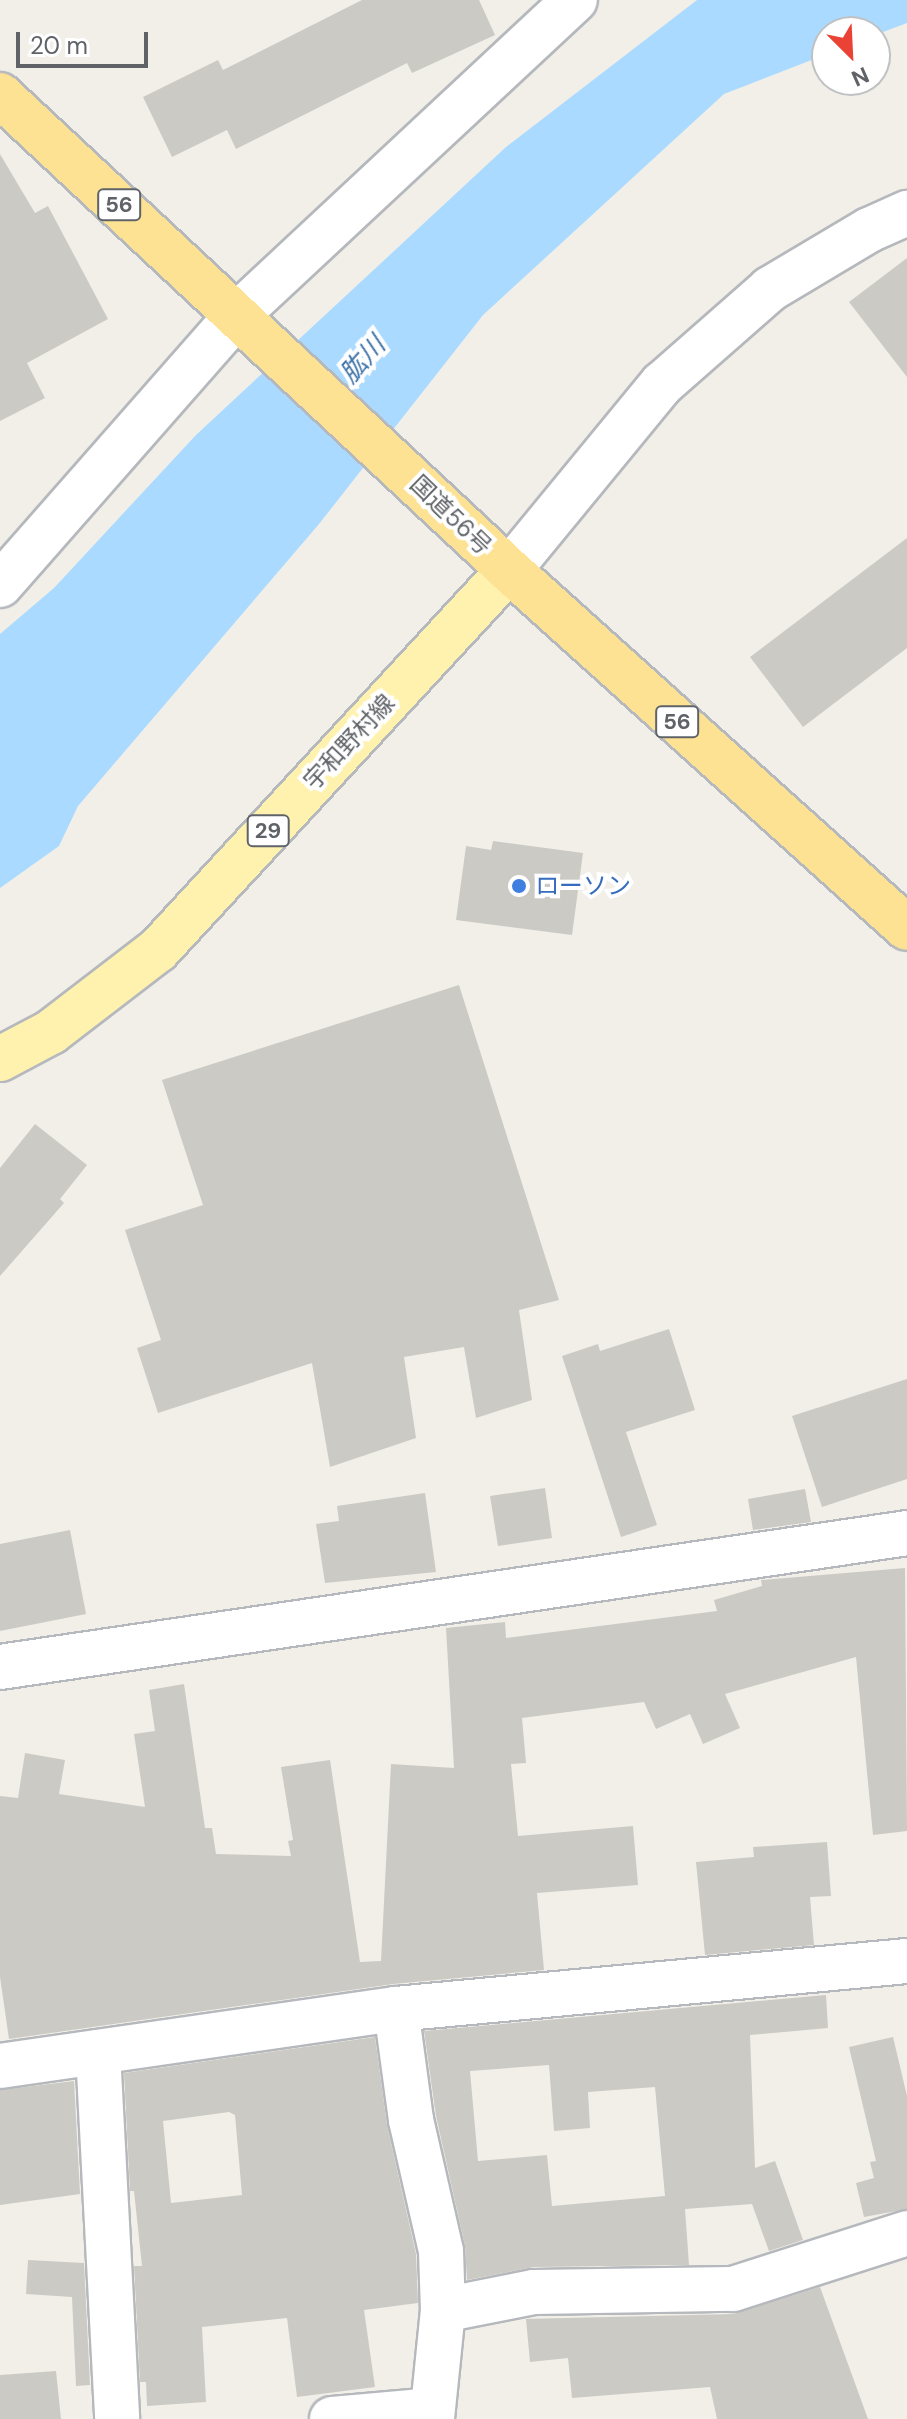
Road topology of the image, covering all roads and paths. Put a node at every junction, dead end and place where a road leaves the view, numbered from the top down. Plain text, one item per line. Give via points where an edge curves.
1 (568, 2) edge
2 (0, 95) edge
3 (907, 213) edge
4 (253, 329) junction
5 (509, 570) junction
6 (0, 585) edge
7 (907, 928) edge
8 (0, 1059) edge
9 (907, 1533) edge
10 (0, 1667) edge
11 (907, 1961) edge
12 (396, 2009) junction
13 (98, 2052) junction
14 (0, 2066) edge
15 (907, 2233) edge
16 (443, 2310) junction
17 (432, 2414) edge
18 (117, 2419) edge
19 (332, 2419) edge

1 - 4 street
2 - 4 highway, 国道56号 / 56
3 - 5 street via 770,289 662,384
4 - 5 highway, 国道56号 / 56
4 - 6 street
5 - 7 highway, 国道56号 / 56
5 - 8 main road, 宇和野村線 / 29 via 158,950 51,1032
9 - 10 street
11 - 12 street
12 - 13 street
12 - 16 street via 411,2120 441,2251
13 - 14 street
13 - 18 street
15 - 16 street via 733,2289 534,2292
16 - 17 street
17 - 19 street

